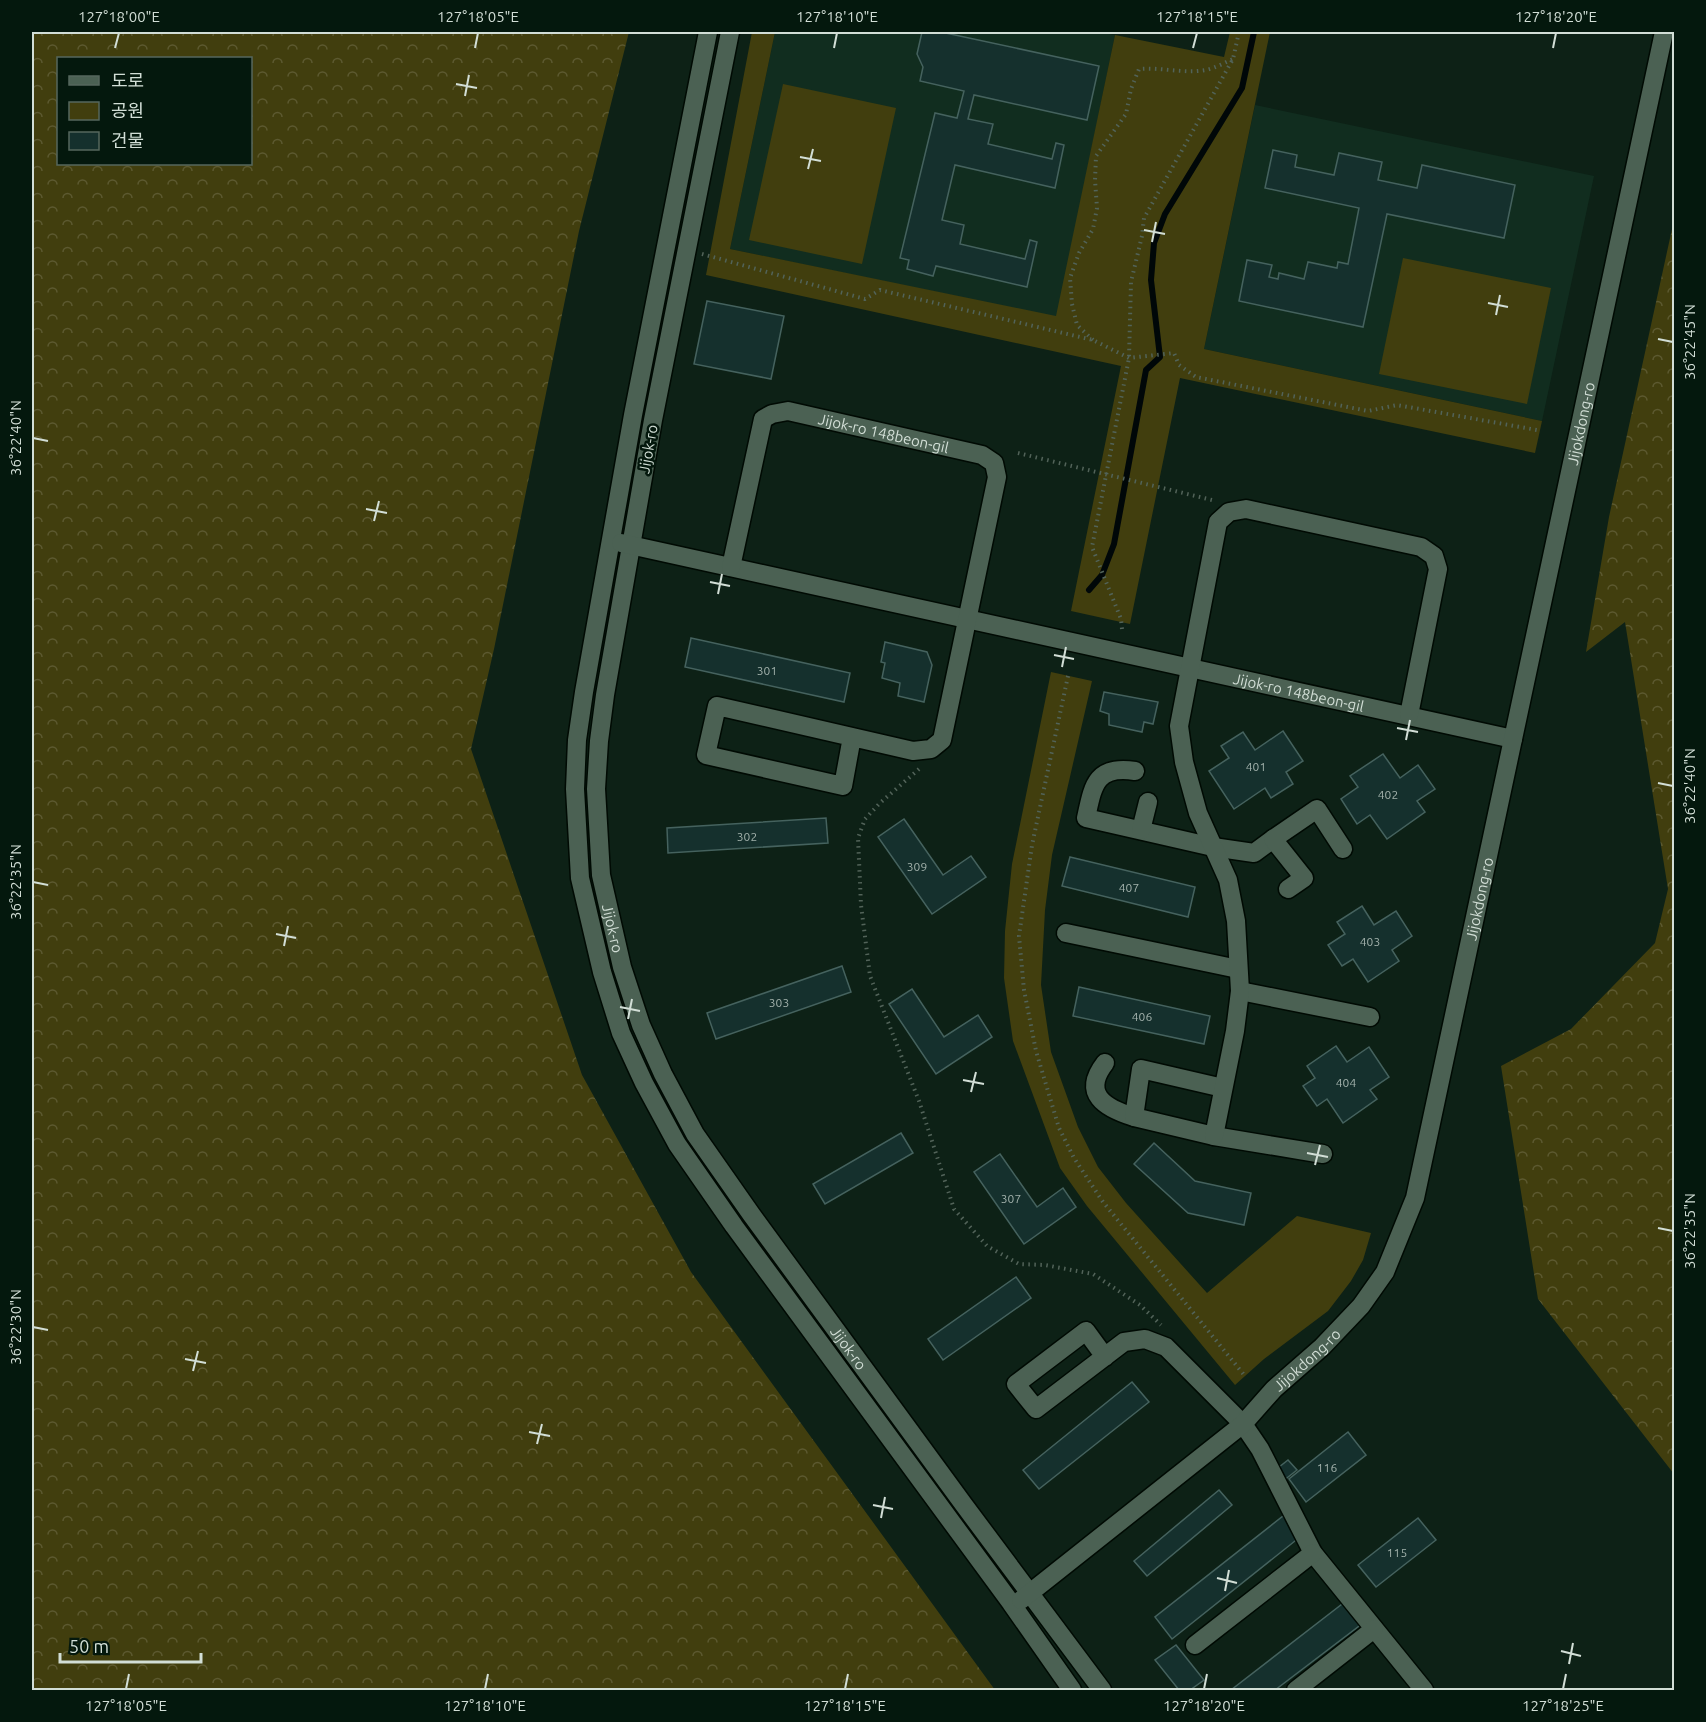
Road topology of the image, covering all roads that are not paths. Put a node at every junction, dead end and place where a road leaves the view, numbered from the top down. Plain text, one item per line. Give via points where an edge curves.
1 (708, 32) edge
2 (730, 32) edge
3 (1664, 32) edge
4 (610, 541) junction
5 (631, 545) junction
6 (731, 567) junction
7 (967, 619) junction
8 (1189, 668) junction
9 (1409, 716) junction
10 (852, 737) junction
11 (1513, 739) junction
12 (1135, 771) dead end
13 (1148, 802) dead end
14 (1140, 830) junction
15 (1273, 839) junction
16 (1213, 847) junction
17 (1343, 849) dead end
18 (1288, 889) dead end
19 (1066, 933) dead end
20 (1238, 969) junction
21 (1240, 991) junction
22 (1370, 1017) dead end
23 (1105, 1063) dead end
24 (1223, 1088) junction
25 (1134, 1117) junction
26 (1214, 1136) junction
27 (1323, 1154) dead end
28 (1105, 1357) junction
29 (1243, 1424) junction
30 (1313, 1552) junction
31 (1030, 1593) junction
32 (1014, 1606) junction
33 (1374, 1629) junction
34 (1195, 1645) dead end
35 (1072, 1690) edge
36 (1102, 1690) edge
37 (1296, 1690) edge
38 (1424, 1690) edge

1 - 4 street, Jijok-ro
2 - 5 street, Jijok-ro
3 - 11 street, Jijokdong-ro
4 - 5 street, Jijok-ro 148beon-gil
4 - 32 street, Jijok-ro via 577,740 575,789 580,878 621,1033 677,1144
5 - 6 street, Jijok-ro 148beon-gil
5 - 31 street, Jijok-ro via 598,741 597,789 601,875 622,967 641,1025 695,1134
6 - 7 street, Jijok-ro 148beon-gil
6 - 7 street, Jijok-ro 148beon-gil via 763,419 788,411 982,455 994,463 997,477
7 - 8 street, Jijok-ro 148beon-gil
7 - 10 street via 942,740 931,749 914,751
8 - 9 street, Jijok-ro 148beon-gil
8 - 9 street via 1218,522 1229,512 1246,509 1386,539 1421,547 1434,556 1438,569
8 - 16 street via 1179,726 1198,813
9 - 11 street, Jijok-ro 148beon-gil
10 - 10 street via 717,706 706,755 843,786
11 - 29 street, Jijokdong-ro via 1415,1198 1385,1272 1361,1306
12 - 14 street via 1117,769 1106,774 1093,787 1086,818
13 - 14 street
14 - 16 street
15 - 16 street via 1254,853
15 - 17 street via 1317,809
15 - 18 street via 1304,878
16 - 20 street via 1228,880 1236,921
19 - 20 street
20 - 21 street
21 - 22 street
21 - 24 street
23 - 25 street via 1096,1074 1101,1102
24 - 25 street via 1141,1069
24 - 26 street
25 - 26 street
26 - 27 street
28 - 28 street via 1035,1409 1016,1384 1086,1331
28 - 29 street via 1124,1342 1145,1339 1167,1347
29 - 30 street
29 - 31 street, Jijokdong-ro
30 - 33 street
30 - 34 street
31 - 32 street, Jijokdong-ro
31 - 36 street, Jijok-ro
32 - 35 street, Jijok-ro
33 - 37 street
33 - 38 street

